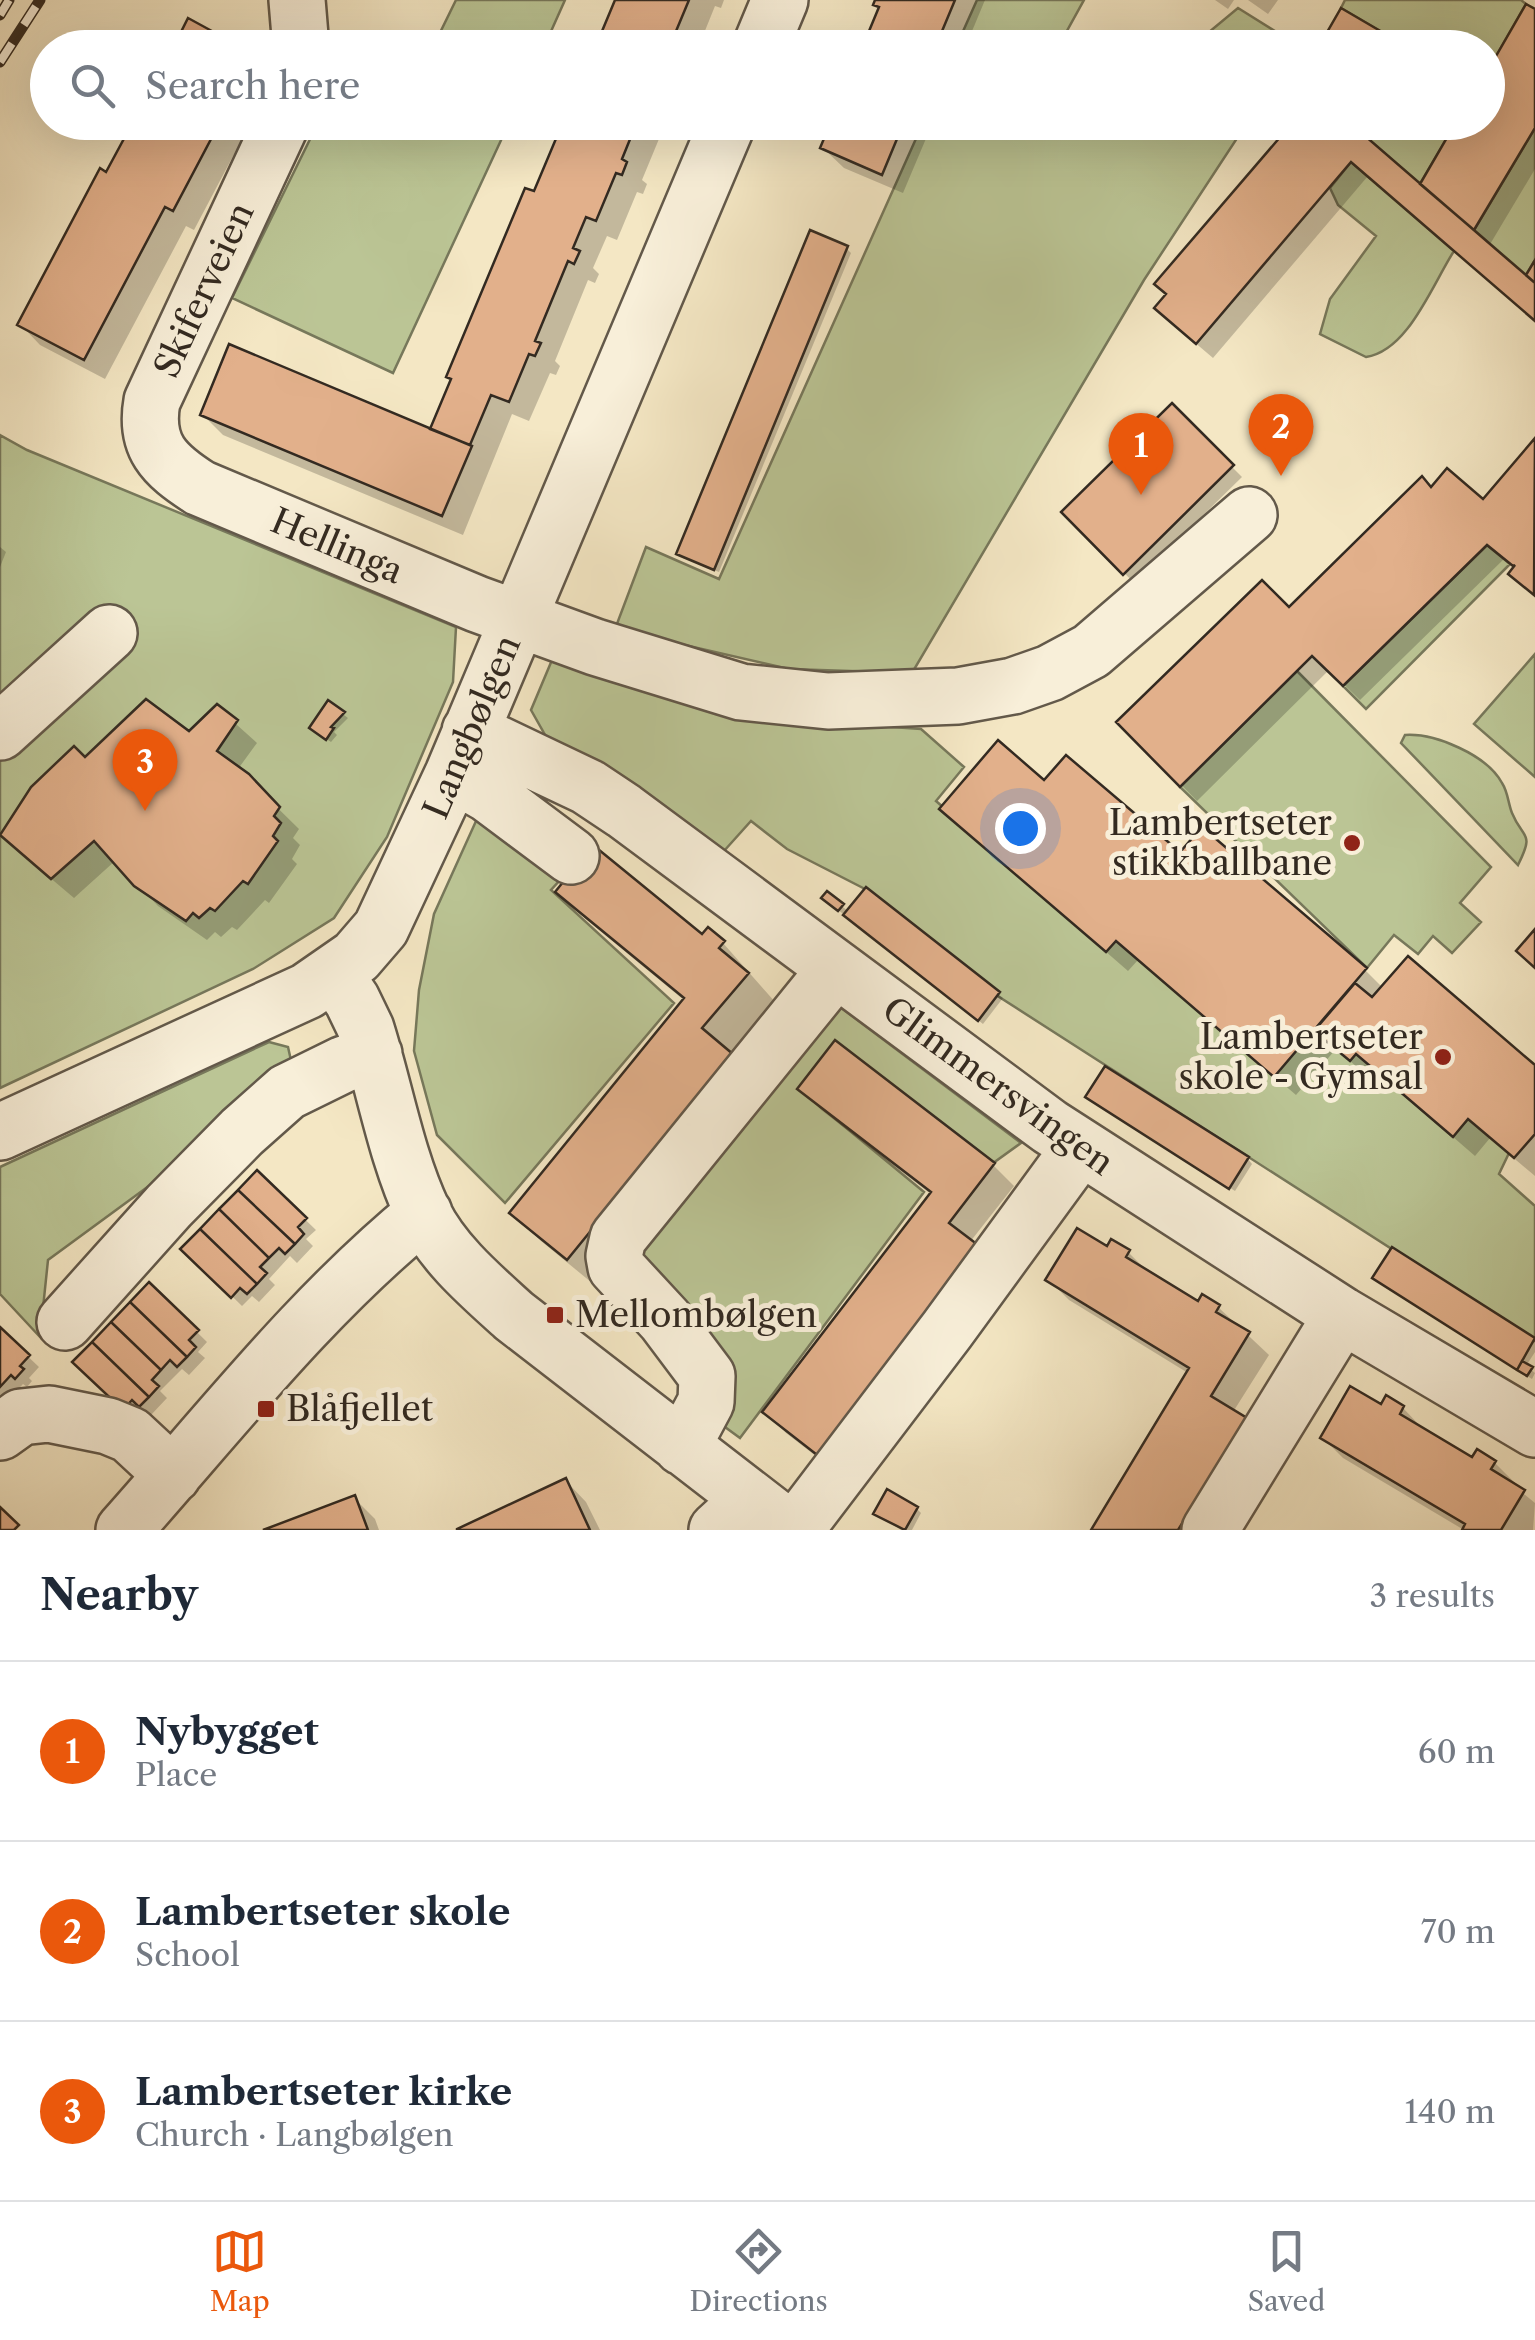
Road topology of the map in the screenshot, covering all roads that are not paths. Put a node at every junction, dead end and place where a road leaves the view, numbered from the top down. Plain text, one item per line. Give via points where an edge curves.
1 (296, 0) edge
2 (780, 0) edge
3 (299, 30) edge
4 (768, 30) edge
5 (274, 140) edge
6 (720, 140) edge
7 (164, 459) joint
8 (1249, 515) dead end
9 (518, 618) junction
10 (109, 633) dead end
11 (0, 732) edge
12 (462, 752) junction
13 (571, 856) dead end
14 (836, 969) junction
15 (334, 974) junction
16 (374, 1054) junction
17 (0, 1132) edge
18 (1080, 1148) junction
19 (424, 1213) junction
20 (1342, 1315) junction
21 (65, 1322) dead end
22 (1535, 1429) edge
23 (0, 1432) edge
24 (682, 1447) junction
25 (173, 1475) junction
26 (731, 1513) edge
27 (124, 1530) edge
28 (793, 1530) edge
29 (1210, 1530) edge

1 - 3 street
2 - 4 street
5 - 7 street, Skiferveien via 152,401 148,422
6 - 9 street, Langbølgen
7 - 9 street, Hellinga via 200,488
8 - 9 street, Hellinga via 1091,651 1012,686 958,696 828,700 740,692
9 - 12 street, Langbølgen
10 - 11 street
12 - 13 street via 488,794
12 - 14 street, Glimmersvingen via 588,787
12 - 15 street, Langbølgen via 381,928
14 - 18 street, Glimmersvingen
14 - 24 street via 618,1238 616,1267 708,1376 706,1402
15 - 16 street
15 - 17 street, Langbølgen
16 - 19 street
16 - 21 street via 287,1092 169,1206
18 - 20 street, Glimmersvingen
18 - 28 street
19 - 24 street via 449,1251 514,1316
19 - 25 street via 333,1294
20 - 22 street, Glimmersvingen
20 - 29 street
23 - 25 street via 21,1417 48,1414 108,1426 130,1435
24 - 26 street
25 - 27 street
26 - 28 street

